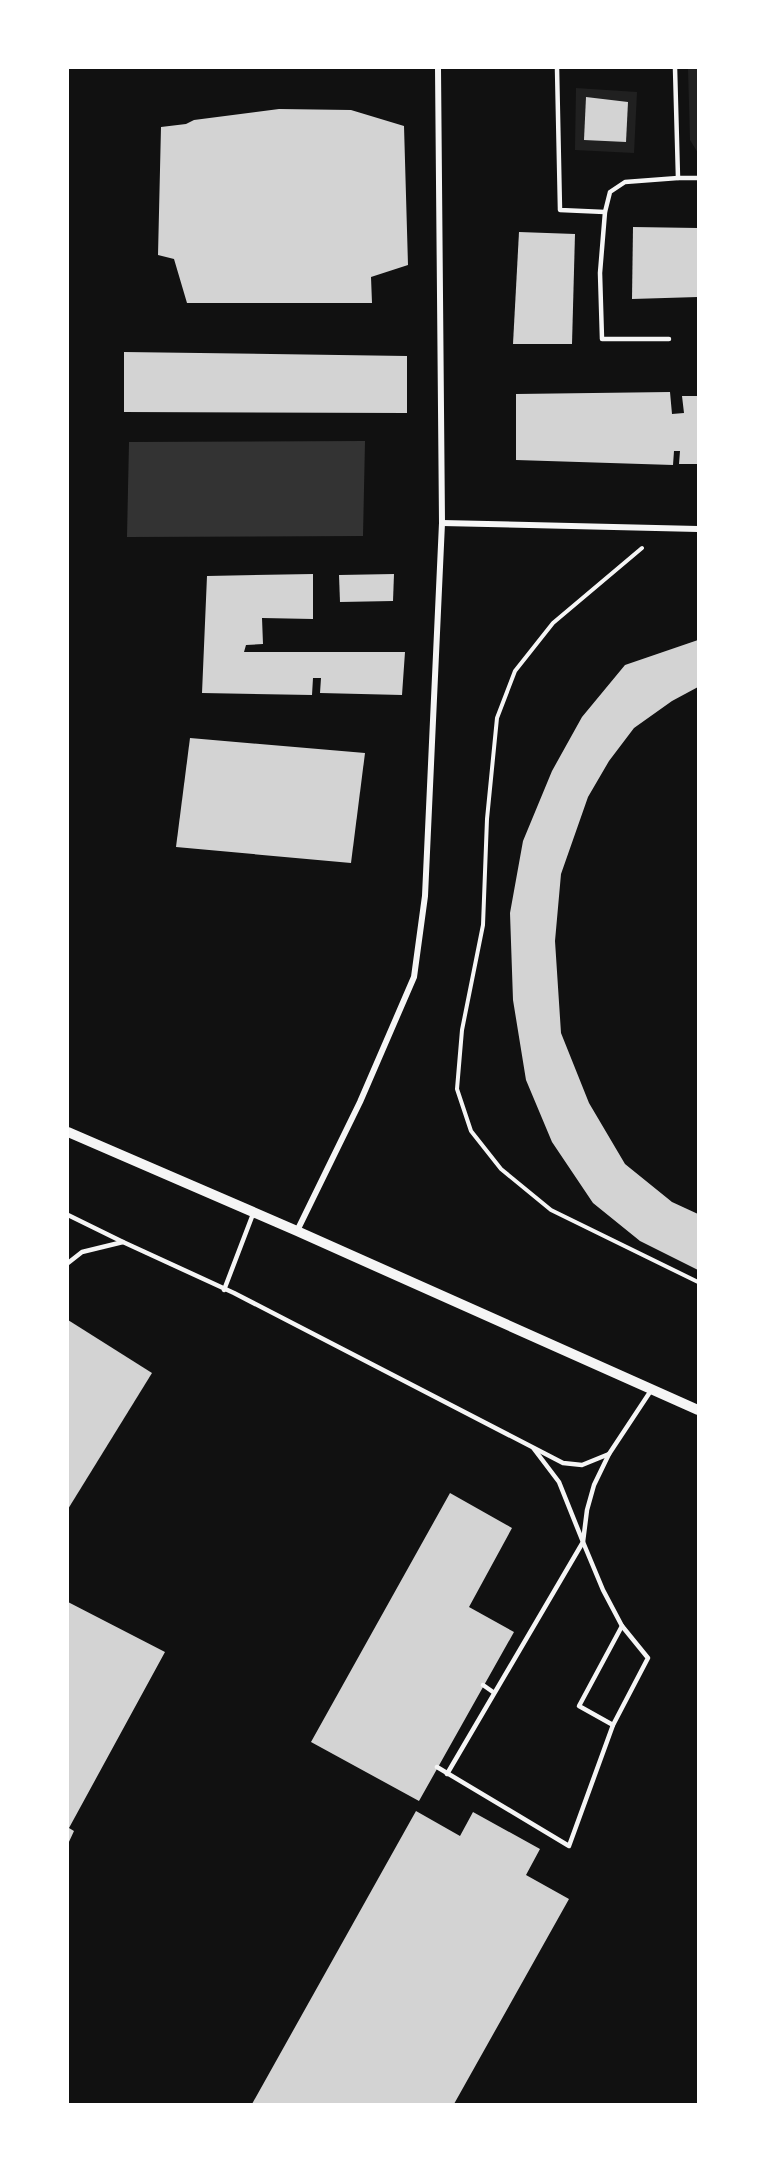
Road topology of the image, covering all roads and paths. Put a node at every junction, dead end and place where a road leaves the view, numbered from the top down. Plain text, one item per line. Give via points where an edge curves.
1 (438, 68) edge
2 (557, 68) edge
3 (675, 68) edge
4 (678, 177) junction
5 (699, 178) edge
6 (605, 212) junction
7 (669, 339) dead end
8 (442, 523) junction
9 (665, 528) junction
10 (699, 529) edge
11 (68, 1132) edge
12 (254, 1212) junction
13 (68, 1215) edge
14 (297, 1231) junction
15 (123, 1242) junction
16 (68, 1263) edge
17 (699, 1282) edge
18 (224, 1290) junction
19 (652, 1389) junction
20 (699, 1410) edge
21 (532, 1447) junction
22 (609, 1454) junction
23 (583, 1542) junction
24 (622, 1626) junction
25 (483, 1686) dead end
26 (493, 1692) junction
27 (614, 1725) junction
28 (437, 1767) dead end
29 (447, 1774) junction

1 - 8 street
2 - 6 lane via 560,210
3 - 4 lane
4 - 5 lane
4 - 6 lane via 625,182 610,192
6 - 7 lane via 600,273 602,339
8 - 9 street
8 - 14 street via 425,896 414,977 360,1102
9 - 10 street
9 - 17 path via 553,623 515,671 497,718 487,819 483,926 462,1030 457,1089 471,1131 501,1169 551,1210
11 - 12 street
12 - 14 street
12 - 18 lane
13 - 15 lane
14 - 19 street
15 - 16 lane via 82,1252
15 - 18 lane
18 - 21 lane
19 - 20 street
19 - 22 lane
21 - 22 lane via 563,1462 582,1465
21 - 23 lane via 559,1482
22 - 23 lane via 594,1485
23 - 24 lane
23 - 26 lane
24 - 27 lane via 648,1658
24 - 27 lane via 579,1706
25 - 26 lane
26 - 29 lane
27 - 29 lane via 569,1846
28 - 29 lane

